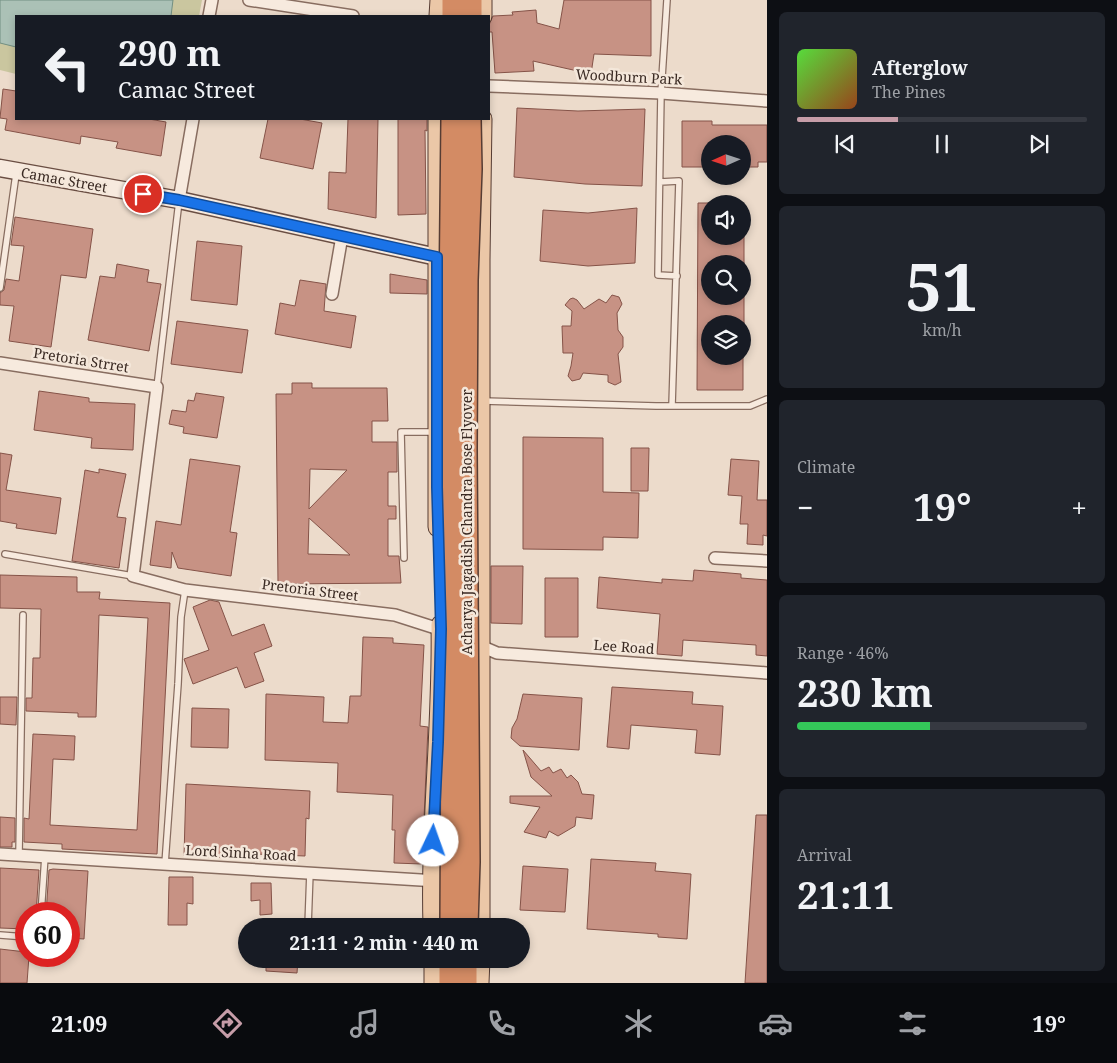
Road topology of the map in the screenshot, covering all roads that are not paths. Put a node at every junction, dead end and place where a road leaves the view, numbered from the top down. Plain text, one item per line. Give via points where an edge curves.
1 (212, 0) edge
2 (249, 0) edge
3 (440, 0) edge
4 (453, 0) edge
5 (471, 0) edge
6 (482, 0) edge
7 (667, 0) edge
8 (209, 15) edge
9 (346, 15) edge
10 (439, 15) edge
11 (453, 15) edge
12 (471, 15) edge
13 (482, 15) edge
14 (490, 86) edge
15 (661, 94) junction
16 (767, 101) edge
17 (192, 120) edge
18 (438, 120) edge
19 (452, 120) edge
20 (470, 120) edge
21 (482, 120) edge
22 (0, 168) edge
23 (16, 171) junction
24 (660, 182) junction
25 (179, 200) junction
26 (342, 236) junction
27 (437, 257) junction
28 (480, 260) junction
29 (677, 276) junction
30 (0, 288) edge
31 (332, 294) dead end
32 (0, 363) edge
33 (157, 387) junction
34 (767, 399) edge
35 (481, 401) junction
36 (672, 406) junction
37 (437, 432) junction
38 (5, 554) dead end
39 (404, 558) dead end
40 (715, 558) dead end
41 (767, 561) edge
42 (134, 576) junction
43 (185, 590) junction
44 (23, 615) dead end
45 (441, 629) junction
46 (480, 645) junction
47 (767, 673) edge
48 (0, 854) edge
49 (18, 854) junction
50 (46, 856) junction
51 (165, 864) junction
52 (310, 872) junction
53 (431, 881) junction
54 (480, 882) junction
55 (43, 902) edge
56 (308, 918) edge
57 (433, 918) edge
58 (451, 918) edge
59 (467, 918) edge
60 (480, 918) edge
61 (0, 935) edge
62 (15, 936) edge
63 (434, 968) edge
64 (450, 968) edge
65 (466, 968) edge
66 (480, 968) edge
67 (434, 983) edge
68 (450, 983) edge
69 (466, 983) edge
70 (480, 983) edge

1 - 8 street
2 - 9 street
3 - 10 main road
4 - 11 highway
5 - 12 highway
6 - 13 main road
7 - 15 lane
14 - 15 street, Woodburn Park
15 - 16 street, Woodburn Park
15 - 24 lane
17 - 25 street
18 - 27 main road
19 - 58 highway, Acharya Jagadish Chandra Bose Flyover, bridge via 448,479
20 - 59 highway, Acharya Jagadish Chandra Bose Flyover, bridge via 466,448
21 - 28 main road
22 - 23 main road, Camac Street
23 - 25 main road, Camac Street
23 - 30 lane
24 - 29 lane via 658,275
24 - 29 lane via 679,181
25 - 26 main road, Camac Street
25 - 33 lane
26 - 27 main road, Camac Street
26 - 31 street
27 - 28 main road, Camac Street
27 - 37 main road
28 - 35 main road
29 - 36 lane
32 - 33 street, Pretoria Strret
33 - 42 street
34 - 36 lane via 750,406
35 - 36 lane
35 - 46 main road
37 - 39 lane via 402,432
37 - 45 main road
38 - 42 lane
40 - 41 street
42 - 43 street, Pretoria Street
43 - 45 street, Pretoria Street via 395,615
43 - 51 lane
44 - 49 lane
45 - 46 street, Pretoria Street
45 - 53 main road
46 - 47 street, Lee Road via 497,653
46 - 54 main road
48 - 49 street, Lord Sinha Road
49 - 50 street, Lord Sinha Road
50 - 51 street, Lord Sinha Road
50 - 55 lane
51 - 52 street, Lord Sinha Road
52 - 53 street, Lord Sinha Road
52 - 56 lane
53 - 54 street, Lord Sinha Road
53 - 57 main road
54 - 60 main road
61 - 62 lane
63 - 67 main road
64 - 68 highway
65 - 69 highway
66 - 70 main road

